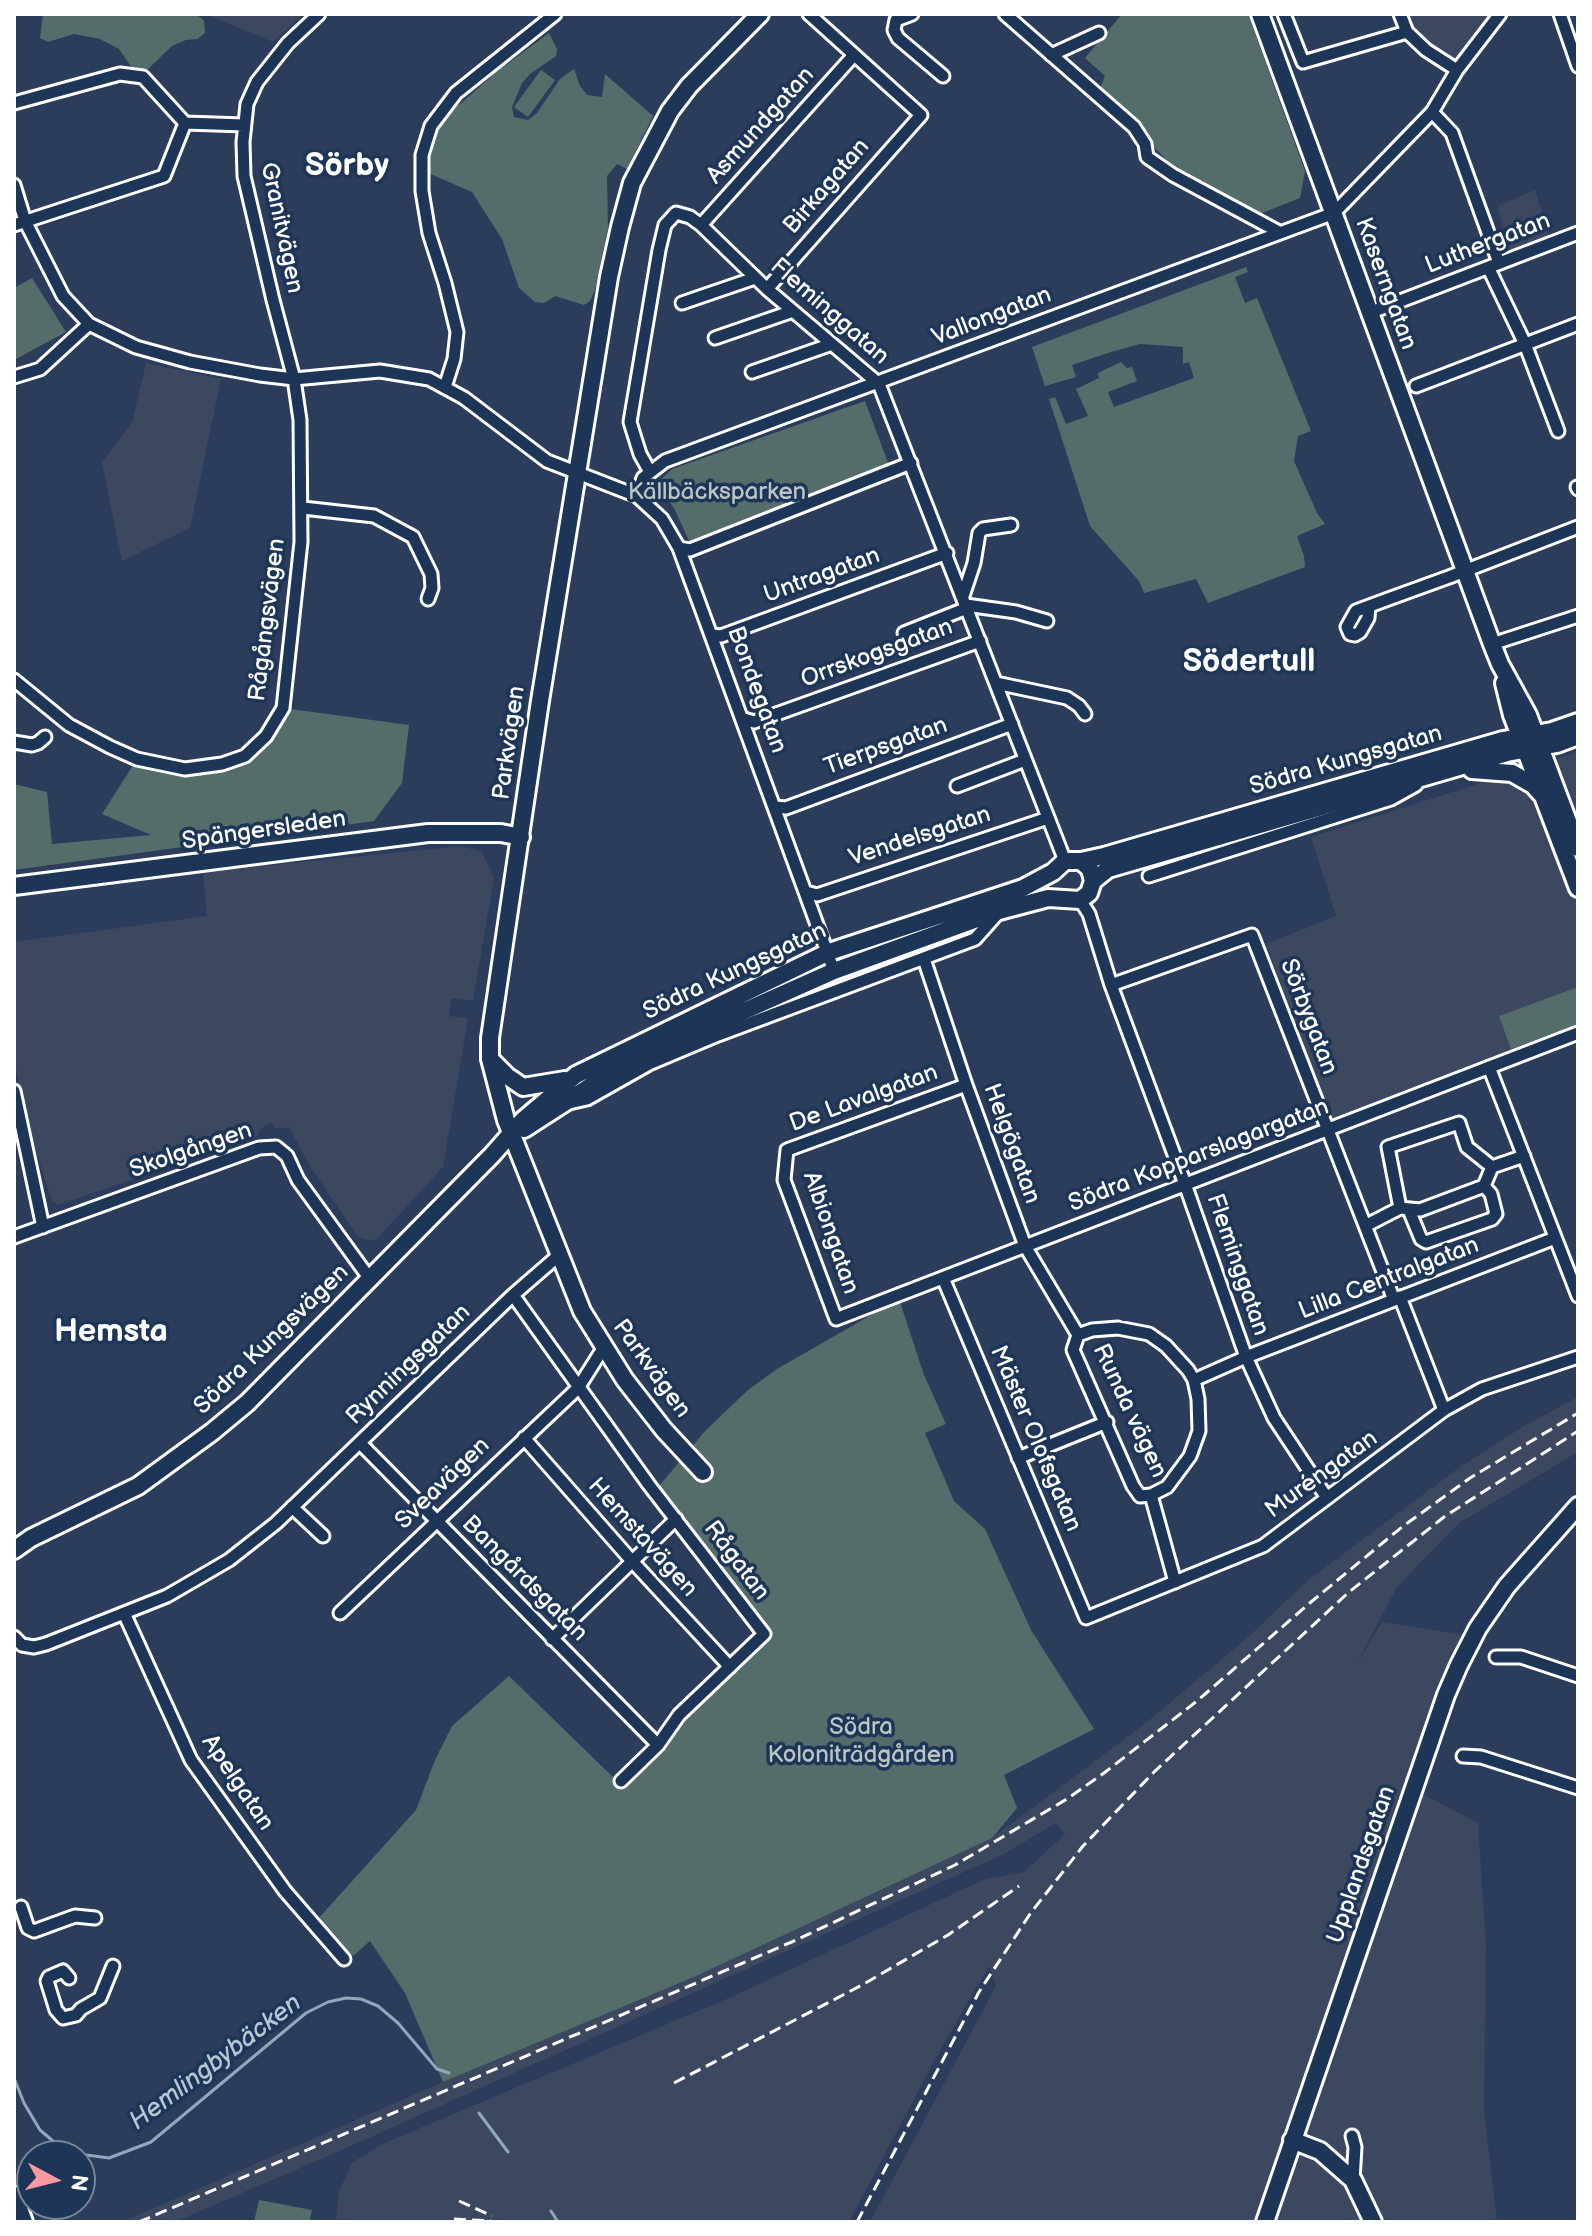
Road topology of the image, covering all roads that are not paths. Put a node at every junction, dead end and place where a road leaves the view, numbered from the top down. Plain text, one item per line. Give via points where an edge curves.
1 (319, 14) edge
2 (555, 14) edge
3 (760, 14) edge
4 (809, 14) edge
5 (912, 14) edge
6 (1005, 14) edge
7 (1260, 14) edge
8 (1284, 14) edge
9 (1400, 14) edge
10 (1500, 14) edge
11 (1560, 14) edge
12 (1407, 32) junction
13 (1099, 33) dead end
14 (854, 55) junction
15 (1051, 55) junction
16 (1578, 66) edge
17 (1457, 70) junction
18 (943, 76) dead end
19 (14, 103) edge
20 (1432, 112) junction
21 (185, 123) junction
22 (244, 125) junction
23 (14, 185) edge
24 (1334, 213) junction
25 (19, 223) edge
26 (701, 225) junction
27 (1279, 232) junction
28 (1578, 233) edge
29 (1494, 266) junction
30 (755, 278) junction
31 (767, 289) junction
32 (682, 303) dead end
33 (793, 311) junction
34 (1369, 313) junction
35 (89, 324) junction
36 (1578, 324) edge
37 (715, 338) dead end
38 (832, 344) junction
39 (1525, 344) junction
40 (752, 372) dead end
41 (14, 377) edge
42 (294, 379) junction
43 (879, 384) junction
44 (1416, 386) dead end
45 (445, 387) junction
46 (1558, 431) dead end
47 (911, 463) junction
48 (650, 472) junction
49 (578, 473) junction
50 (637, 496) junction
51 (303, 508) junction
52 (1011, 525) dead end
53 (1578, 527) edge
54 (679, 548) junction
55 (947, 553) junction
56 (1466, 570) junction
57 (428, 599) dead end
58 (966, 603) junction
59 (1369, 606) dead end
60 (1578, 616) edge
61 (1047, 621) dead end
62 (904, 633) dead end
63 (712, 635) junction
64 (980, 641) junction
65 (1492, 644) junction
66 (14, 680) edge
67 (996, 683) junction
68 (1085, 714) dead end
69 (744, 719) junction
70 (1578, 722) edge
71 (1012, 724) junction
72 (1578, 736) edge
73 (45, 737) dead end
74 (14, 742) edge
75 (1530, 742) junction
76 (1025, 760) junction
77 (1434, 774) junction
78 (957, 786) dead end
79 (1546, 803) junction
80 (775, 807) junction
81 (1048, 818) junction
82 (521, 837) junction
83 (1578, 848) edge
84 (1066, 865) junction
85 (1149, 876) dead end
86 (1093, 881) junction
87 (14, 886) edge
88 (1578, 888) edge
89 (806, 892) junction
90 (1060, 898) junction
91 (1080, 900) junction
92 (999, 911) junction
93 (829, 952) junction
94 (924, 959) junction
95 (834, 971) junction
96 (1111, 985) junction
97 (1578, 1033) edge
98 (490, 1059) junction
99 (1489, 1067) junction
100 (570, 1078) junction
101 (966, 1085) junction
102 (14, 1091) edge
103 (561, 1105) junction
104 (1328, 1130) junction
105 (511, 1133) junction
106 (1524, 1156) junction
107 (785, 1160) joint
108 (1492, 1167) junction
109 (1185, 1184) junction
110 (1484, 1186) junction
111 (1405, 1209) junction
112 (1367, 1225) junction
113 (43, 1227) junction
114 (14, 1237) edge
115 (1555, 1238) junction
116 (1025, 1246) junction
117 (558, 1256) junction
118 (943, 1278) junction
119 (370, 1279) junction
120 (513, 1295) junction
121 (1578, 1296) edge
122 (1397, 1298) junction
123 (836, 1319) joint
124 (1078, 1335) junction
125 (604, 1347) junction
126 (1246, 1357) junction
127 (1578, 1357) edge
128 (1194, 1380) junction
129 (578, 1388) junction
130 (1444, 1410) junction
131 (1107, 1422) junction
132 (524, 1438) junction
133 (360, 1443) junction
134 (1018, 1458) junction
135 (703, 1472) dead end
136 (1151, 1495) junction
137 (1327, 1498) junction
138 (1578, 1506) edge
139 (292, 1507) junction
140 (676, 1519) junction
141 (436, 1521) junction
142 (1578, 1522) edge
143 (323, 1536) dead end
144 (31, 1538) junction
145 (14, 1543) edge
146 (1543, 1545) junction
147 (14, 1550) edge
148 (631, 1560) junction
149 (1175, 1582) junction
150 (124, 1613) junction
151 (340, 1613) dead end
152 (1086, 1618) joint
153 (552, 1639) junction
154 (18, 1641) edge
155 (1496, 1657) dead end
156 (730, 1667) junction
157 (1578, 1676) edge
158 (658, 1745) junction
159 (1463, 1756) dead end
160 (621, 1781) dead end
161 (1578, 1788) edge
162 (21, 1907) dead end
163 (95, 1918) dead end
164 (344, 1959) dead end
165 (113, 1966) dead end
166 (69, 1978) dead end
167 (1352, 2136) dead end
168 (1292, 2140) junction
169 (1353, 2180) junction
170 (14, 2195) edge
171 (24, 2222) edge
172 (1265, 2222) edge
173 (1373, 2222) edge

1 - 22 street, Granitvägen via 268,66 247,104
2 - 45 street via 456,93 431,126 422,155 429,233 457,332
3 - 49 main road, Parkvägen via 679,99 632,183 609,277
4 - 14 street
5 - 18 street via 896,20 894,30
6 - 15 street
7 - 24 main road, Kaserngatan
8 - 12 street via 1303,62
9 - 12 street
10 - 17 street
11 - 16 street
12 - 17 street
13 - 15 street
14 - 26 street, Asmundgatan
14 - 31 street, Birkagatan via 921,115
15 - 27 street via 1134,127 1147,157
17 - 20 street
19 - 21 street via 120,74 143,77
20 - 24 street
20 - 29 street via 1452,133
21 - 22 street
21 - 25 street via 164,176
22 - 42 street, Granitvägen via 244,176
23 - 25 street
24 - 27 street, Vallongatan
24 - 34 main road, Kaserngatan
25 - 35 street via 63,296
26 - 30 street, Fleminggatan
26 - 48 street via 676,213 665,225 659,250 630,422
27 - 43 street, Vallongatan
28 - 29 street, Luthergatan
29 - 34 street, Luthergatan
29 - 39 street
30 - 31 street, Fleminggatan
30 - 32 street
31 - 33 street, Fleminggatan
33 - 37 street
33 - 38 street, Fleminggatan
34 - 56 main road, Kaserngatan
35 - 41 street via 40,369
35 - 42 street, Bondegatan via 136,347 190,362
36 - 39 street
38 - 40 street
38 - 43 street, Fleminggatan
39 - 44 street
39 - 46 street
42 - 45 street, Bondegatan via 380,371
42 - 51 street, Rågångsvägen
43 - 47 street, Fleminggatan
43 - 48 street, Vallongatan via 665,461
45 - 49 street, Bondegatan via 547,461
47 - 54 street via 690,550
47 - 55 street, Fleminggatan
48 - 50 street
49 - 50 street, Bondegatan
49 - 82 main road, Parkvägen
50 - 54 street, Bondegatan via 662,519
51 - 57 street, Rågångsvägen via 374,516 413,537 431,574
51 - 66 street, Rågångsvägen via 283,708 266,736 245,756 185,769 137,759 69,725
52 - 58 street via 979,533
53 - 56 street
54 - 63 street, Bondegatan
55 - 58 street, Fleminggatan
55 - 63 street, Untragatan
56 - 59 street
56 - 65 main road, Kaserngatan
58 - 61 street
58 - 62 street
58 - 64 street, Fleminggatan
60 - 65 street
63 - 69 street, Bondegatan
64 - 67 street, Fleminggatan
64 - 69 street, Orrskogsgatan via 754,722
65 - 75 main road, Kaserngatan via 1528,715
67 - 68 street via 1067,698
67 - 71 street, Fleminggatan
69 - 80 street, Bondegatan
70 - 75 main road, Södra Kungsgatan
71 - 76 street, Fleminggatan
71 - 80 street, Tierpsgatan via 786,808
72 - 75 main road, Södra Kungsgatan via 1557,744
73 - 74 street via 32,745
75 - 77 main road, Södra Kungsgatan
75 - 79 main road, Kaserngatan
75 - 83 main road, Kaserngatan
75 - 84 main road, Södra Kungsgatan via 1491,744
76 - 78 street
76 - 81 street, Fleminggatan
77 - 79 main road via 1485,769 1512,773 1533,785
77 - 85 street, Södra Kungsgatan via 1391,799
77 - 86 main road, Södra Kungsgatan via 1108,869
79 - 88 main road, Kaserngatan
80 - 89 street, Bondegatan
81 - 84 street, Fleminggatan
81 - 89 street, Vendelsgatan via 817,895
82 - 87 main road, Spängersleden via 428,833
82 - 98 main road, Parkvägen via 492,1014
84 - 86 main road via 1090,869
84 - 90 main road via 1053,888
84 - 93 main road, Södra Kungsgatan via 1023,888
86 - 91 main road, Södra Kungsgatan
89 - 93 street, Bondegatan
90 - 91 main road, Södra Kungsgatan
90 - 92 main road, Södra Kungsgatan
91 - 96 street, Fleminggatan
92 - 94 street, Södra Kungsgatan via 975,939
92 - 95 main road, Södra Kungsgatan
93 - 95 street, Bondegatan
93 - 100 main road, Södra Kungsgatan
94 - 101 street, Helgögatan
94 - 103 street, Södra Kungsgatan via 718,1035 649,1064 587,1099
95 - 103 main road, Södra Kungsgatan via 623,1065
96 - 104 street, Sörbygatan via 1252,935
96 - 109 street, Fleminggatan
97 - 99 street, Södra Kopparslagargatan
98 - 100 main road via 523,1087
98 - 105 main road, Parkvägen
99 - 104 street, Södra Kopparslagargatan
99 - 106 street
100 - 105 main road, Södra Kungsgatan
101 - 107 street, De Lavalgatan via 787,1150
101 - 116 street, Helgögatan
102 - 113 street
103 - 105 main road, Södra Kungsgatan
104 - 109 street, Södra Kopparslagargatan
104 - 112 street, Sörbygatan
105 - 117 main road, Parkvägen
105 - 119 main road, Södra Kungsvägen
106 - 108 street
106 - 115 street
107 - 123 street, Albiongatan via 784,1180
108 - 110 street
108 - 111 street via 1467,1147 1459,1123 1388,1147
109 - 116 street, Södra Kopparslagargatan
109 - 126 street, Fleminggatan
110 - 111 street via 1420,1210
110 - 111 street via 1496,1214 1492,1219 1431,1242 1421,1239
111 - 112 street
112 - 122 street, Sörbygatan
113 - 114 street, Skolgången
113 - 119 street, Skolgången via 259,1148 276,1147
115 - 121 street
115 - 122 street, Lilla Centralgatan
116 - 118 street, Södra Kopparslagargatan
116 - 124 street, Helgögatan
117 - 120 street, Rynningsgatan
117 - 125 main road, Parkvägen
118 - 123 street, Södra Kopparslagargatan
118 - 134 street, Mäster Olofsgatan
119 - 144 main road, Södra Kungsvägen via 247,1403 192,1448 138,1486
120 - 129 street, Rågatan
120 - 133 street, Rynningsgatan
122 - 126 street, Lilla Centralgatan
122 - 130 street, Sörbygatan
124 - 128 street, Runda vägen via 1118,1328 1149,1334
124 - 131 street, Runda vägen via 1073,1350
125 - 129 street
125 - 135 main road, Parkvägen via 648,1410
126 - 128 street, Lilla Centralgatan
126 - 137 street, Fleminggatan via 1274,1418
127 - 130 street, Muréngatan via 1482,1389
128 - 136 street, Runda vägen via 1199,1431 1190,1456 1167,1487
129 - 132 street, Sveavägen
129 - 140 street, Rågatan
130 - 137 street, Muréngatan
131 - 134 street
131 - 136 street, Runda vägen via 1133,1486 1140,1496
132 - 141 street, Sveavägen
132 - 148 street, Hemstavägen
133 - 139 street, Rynningsgatan
133 - 141 street, Bangårdsgatan
134 - 152 street, Mäster Olofsgatan
136 - 149 street
137 - 149 street, Muréngatan via 1263,1546
138 - 146 main road, Upplandsgatan
139 - 143 street
139 - 150 street, Rynningsgatan via 217,1568
140 - 148 street
140 - 156 street, Rågatan via 764,1634
141 - 151 street, Sveavägen
141 - 153 street, Bangårdsgatan
142 - 146 main road, Upplandsgatan
144 - 145 main road, Södra Kungsvägen
144 - 147 main road, Södra Kungsvägen
146 - 168 main road, Upplandsgatan via 1478,1628 1450,1685
148 - 153 street
148 - 156 street, Hemstavägen
149 - 152 street, Muréngatan
150 - 154 street, Rynningsgatan via 46,1644 34,1647
150 - 164 street, Apelgatan via 191,1760 285,1891
153 - 158 street, Bangårdsgatan
155 - 157 street via 1521,1657
156 - 158 street, Rågatan via 679,1715
158 - 160 street, Rågatan
159 - 161 street
162 - 163 street via 34,1931 75,1916
165 - 166 street via 100,1998 63,2018 47,1981 63,1971
167 - 169 street
168 - 169 main road via 1320,2151
168 - 172 main road, Upplandsgatan
169 - 173 main road
170 - 171 main road

